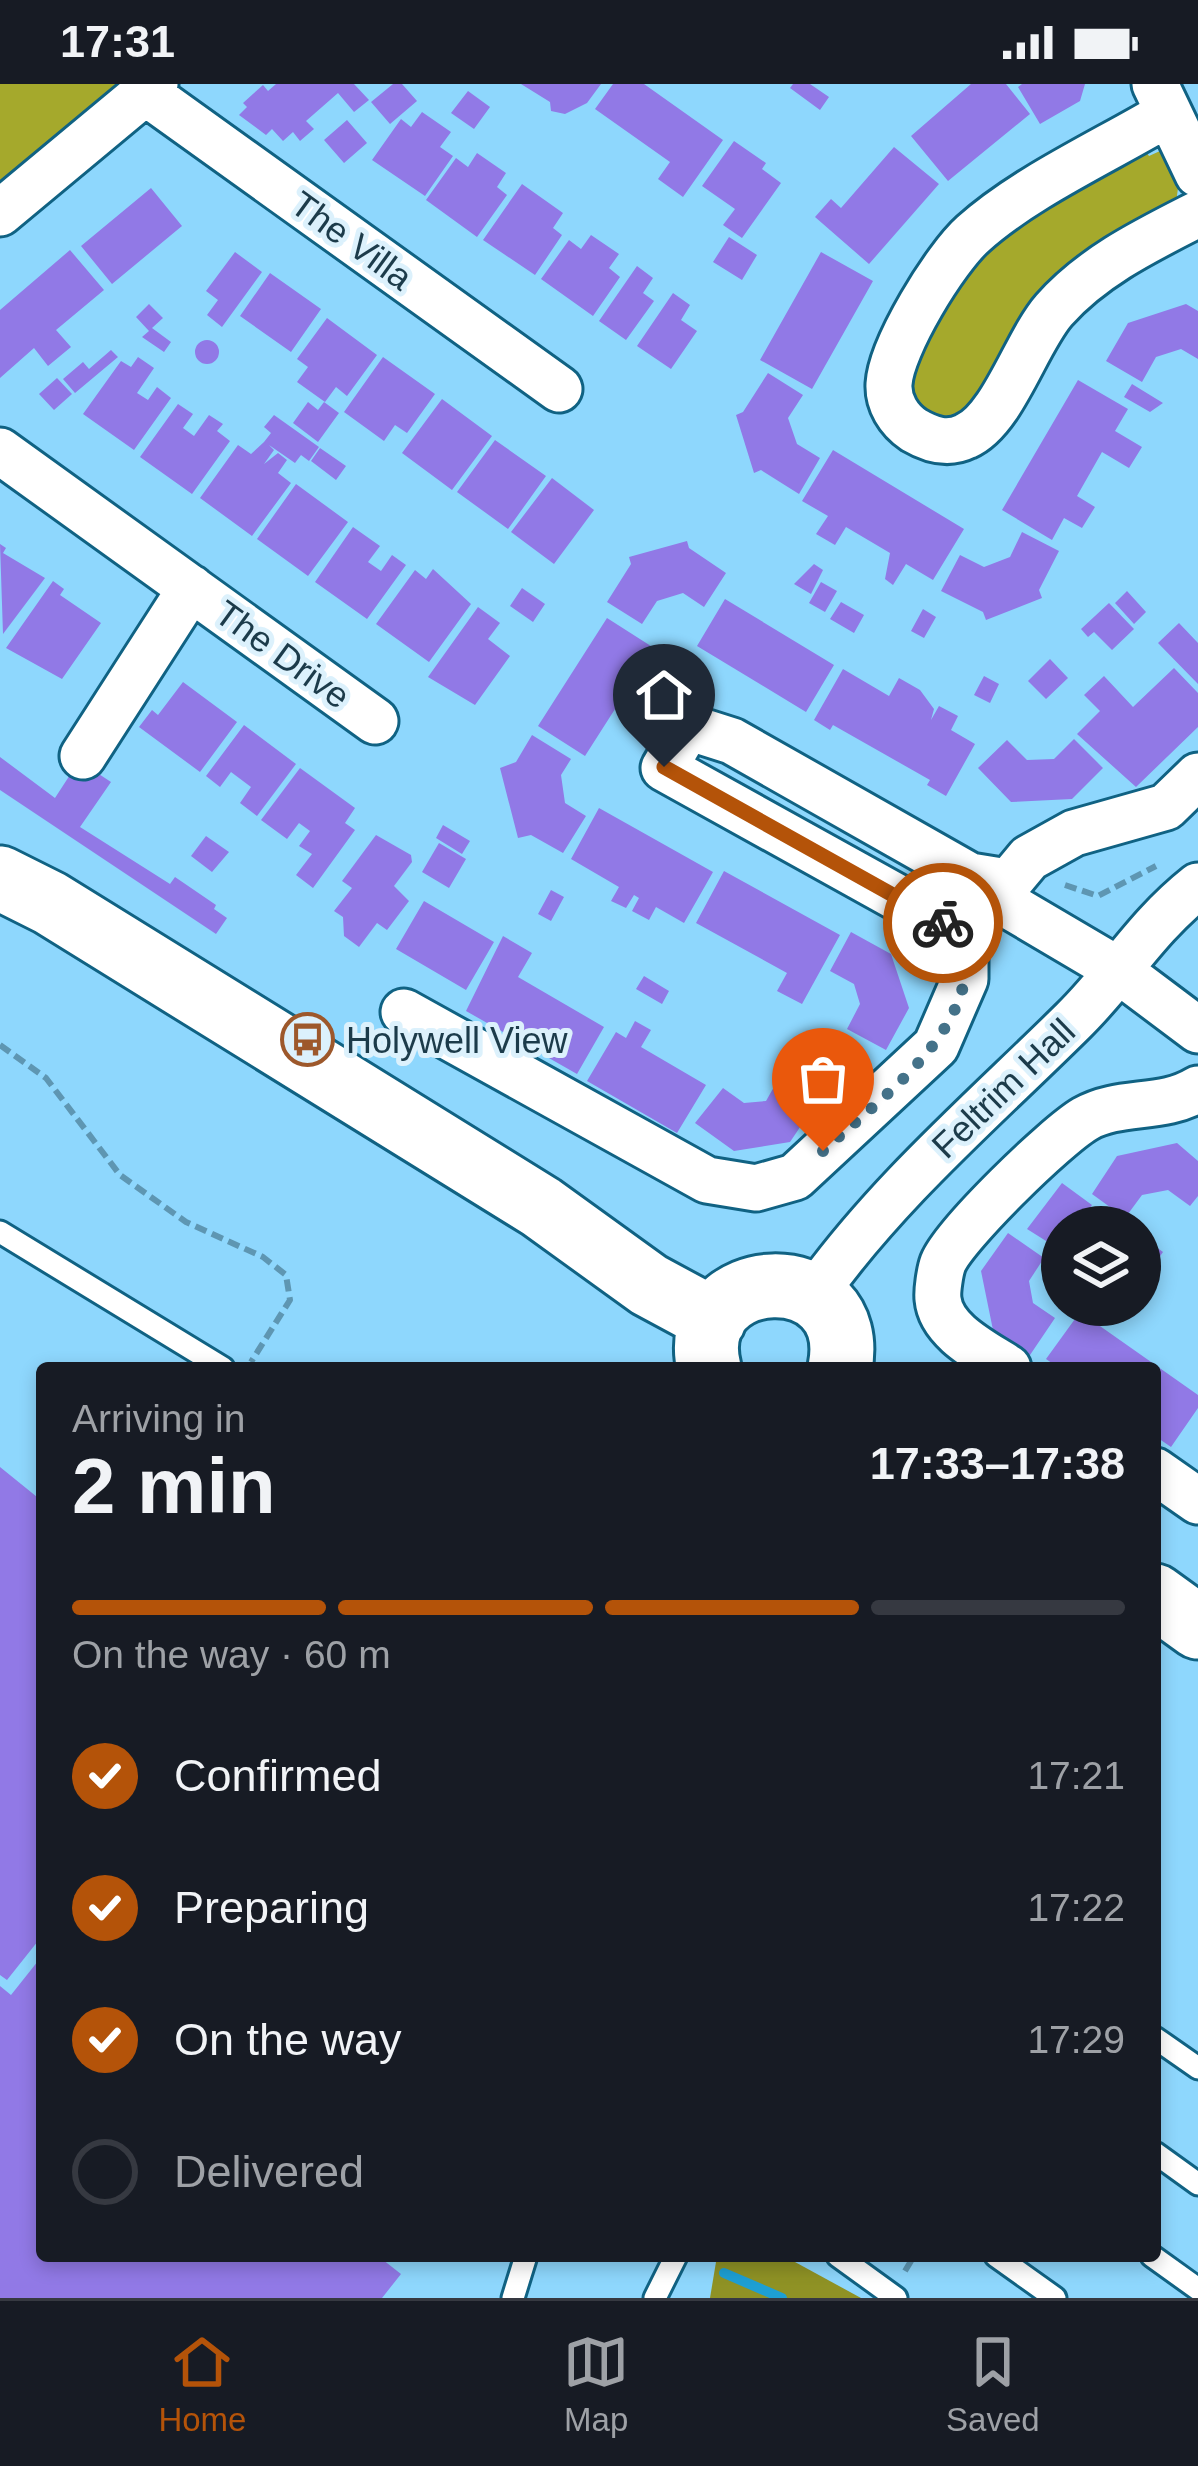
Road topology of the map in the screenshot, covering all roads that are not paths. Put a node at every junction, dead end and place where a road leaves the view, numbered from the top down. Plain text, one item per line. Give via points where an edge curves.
1 (150, 88) edge
2 (1161, 99) edge
3 (1198, 174) edge
4 (0, 213) edge
5 (1198, 214) edge
6 (559, 388) dead end
7 (0, 451) edge
8 (190, 588) junction
9 (375, 721) dead end
10 (83, 756) dead end
11 (1198, 776) edge
12 (1185, 872) edge
13 (0, 878) edge
14 (1001, 890) junction
15 (965, 935) junction
16 (1118, 970) junction
17 (404, 1012) dead end
18 (1198, 1030) edge
19 (1198, 1089) edge
20 (0, 1232) edge
21 (813, 1295) junction
22 (711, 1344) edge
23 (213, 1362) edge
24 (840, 1362) edge
25 (999, 1362) edge
26 (1161, 1475) edge
27 (1198, 1501) edge
28 (1161, 1600) edge
29 (1198, 1627) edge
30 (1161, 2042) edge
31 (1198, 2068) edge
32 (1161, 2157) edge
33 (1198, 2184) edge
34 (524, 2262) edge
35 (674, 2262) edge
36 (846, 2262) edge
37 (1004, 2262) edge
38 (1160, 2262) edge
39 (1198, 2289) edge
40 (661, 2296) edge
41 (513, 2298) edge
42 (896, 2298) edge
43 (1055, 2298) edge

1 - 4 street
1 - 6 street, The Villa
2 - 3 street
2 - 5 street via 963,244 893,365 896,412 933,439 976,431 1070,292
7 - 8 street, The Drive
8 - 9 street, The Drive
8 - 10 street, The Drive
11 - 14 street via 1166,807 1074,833 1029,858
12 - 16 street, Feltrim Hall
13 - 22 street via 541,1208 649,1285
14 - 15 street
14 - 15 street via 732,741 688,727 664,767
14 - 16 street
15 - 17 street via 965,979 936,1046 795,1177 756,1189 707,1180
16 - 18 street
16 - 21 street, Feltrim Hall via 862,1228
19 - 25 street via 1162,1106 1086,1118 1006,1190 944,1261 938,1302 955,1332
20 - 23 lane
21 - 22 street via 777,1283 740,1293
21 - 24 street via 840,1332
26 - 27 street
28 - 29 street
30 - 31 lane
32 - 33 lane
34 - 41 lane
35 - 40 lane
36 - 42 lane
37 - 43 lane
38 - 39 lane

